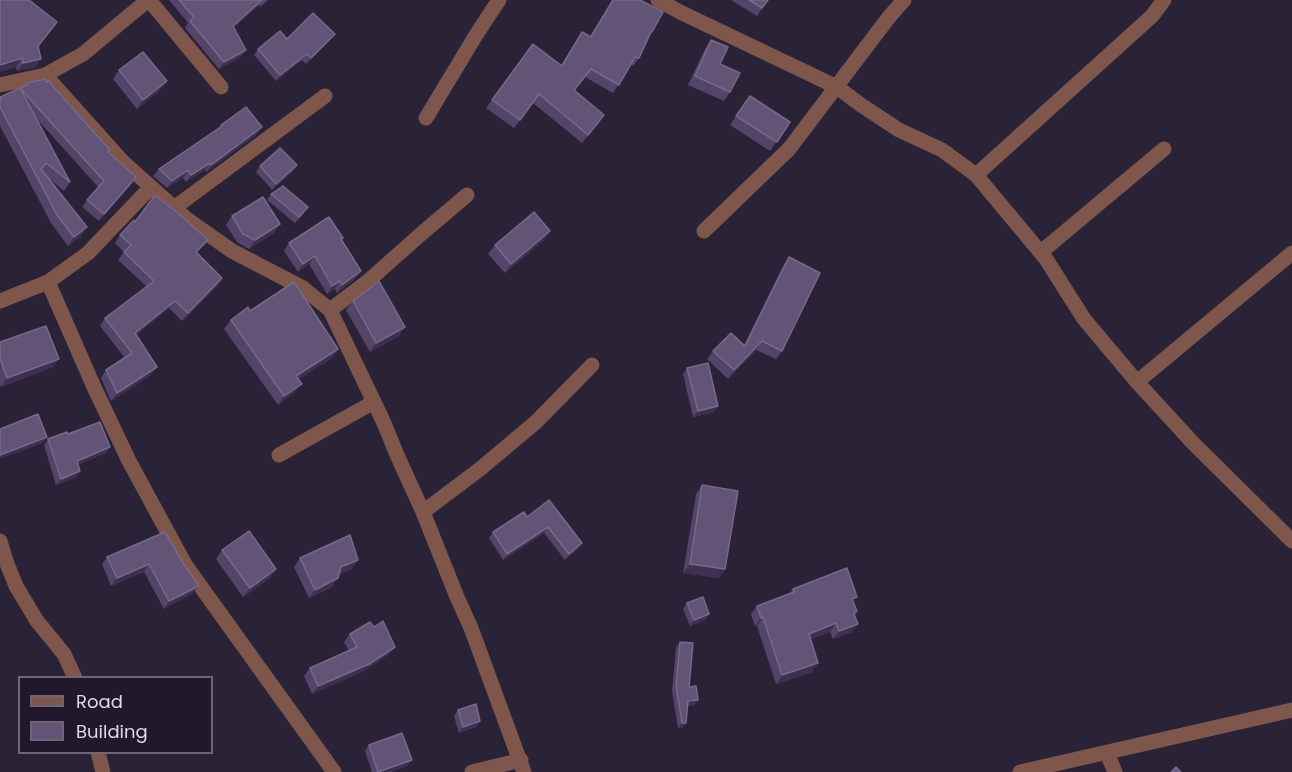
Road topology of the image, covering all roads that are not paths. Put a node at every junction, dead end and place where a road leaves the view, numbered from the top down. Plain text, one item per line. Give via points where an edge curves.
1 (148, 0) edge
2 (500, 0) edge
3 (658, 0) edge
4 (904, 0) edge
5 (1164, 0) edge
6 (45, 75) junction
7 (0, 85) edge
8 (221, 87) dead end
9 (837, 87) junction
10 (326, 96) dead end
11 (426, 118) dead end
12 (1164, 149) dead end
13 (976, 175) junction
14 (151, 187) junction
15 (467, 195) dead end
16 (174, 208) junction
17 (704, 231) dead end
18 (1041, 252) junction
19 (1292, 253) edge
20 (48, 282) junction
21 (0, 301) edge
22 (330, 310) junction
23 (592, 365) dead end
24 (1137, 382) junction
25 (374, 402) junction
26 (279, 455) dead end
27 (423, 512) junction
28 (1292, 519) edge
29 (1278, 529) junction
30 (0, 541) edge
31 (1292, 541) edge
32 (74, 676) edge
33 (1292, 710) edge
34 (1107, 753) junction
35 (98, 754) edge
36 (523, 766) edge
37 (103, 772) edge
38 (334, 772) edge
39 (472, 772) edge
40 (1020, 772) edge
41 (1115, 772) edge

1 - 6 street via 83,54
1 - 8 street
2 - 11 street
3 - 9 street
4 - 9 street
5 - 13 street via 1152,16
6 - 7 street
6 - 14 street via 122,161
9 - 13 street via 899,130 942,150
9 - 17 street via 789,149
10 - 16 street
12 - 18 street
13 - 18 street
14 - 16 street
14 - 20 street via 88,253
15 - 22 street
16 - 22 street via 232,251 303,288
18 - 24 street via 1083,319
19 - 24 street
20 - 21 street
20 - 38 street via 129,461 186,566
22 - 25 street
23 - 27 street via 536,422
24 - 29 street
25 - 26 street
25 - 27 street
27 - 36 street
28 - 29 street
29 - 31 street
30 - 32 street via 16,586 37,621 64,654
33 - 34 street
34 - 40 street
34 - 41 street
35 - 37 street
36 - 39 street

